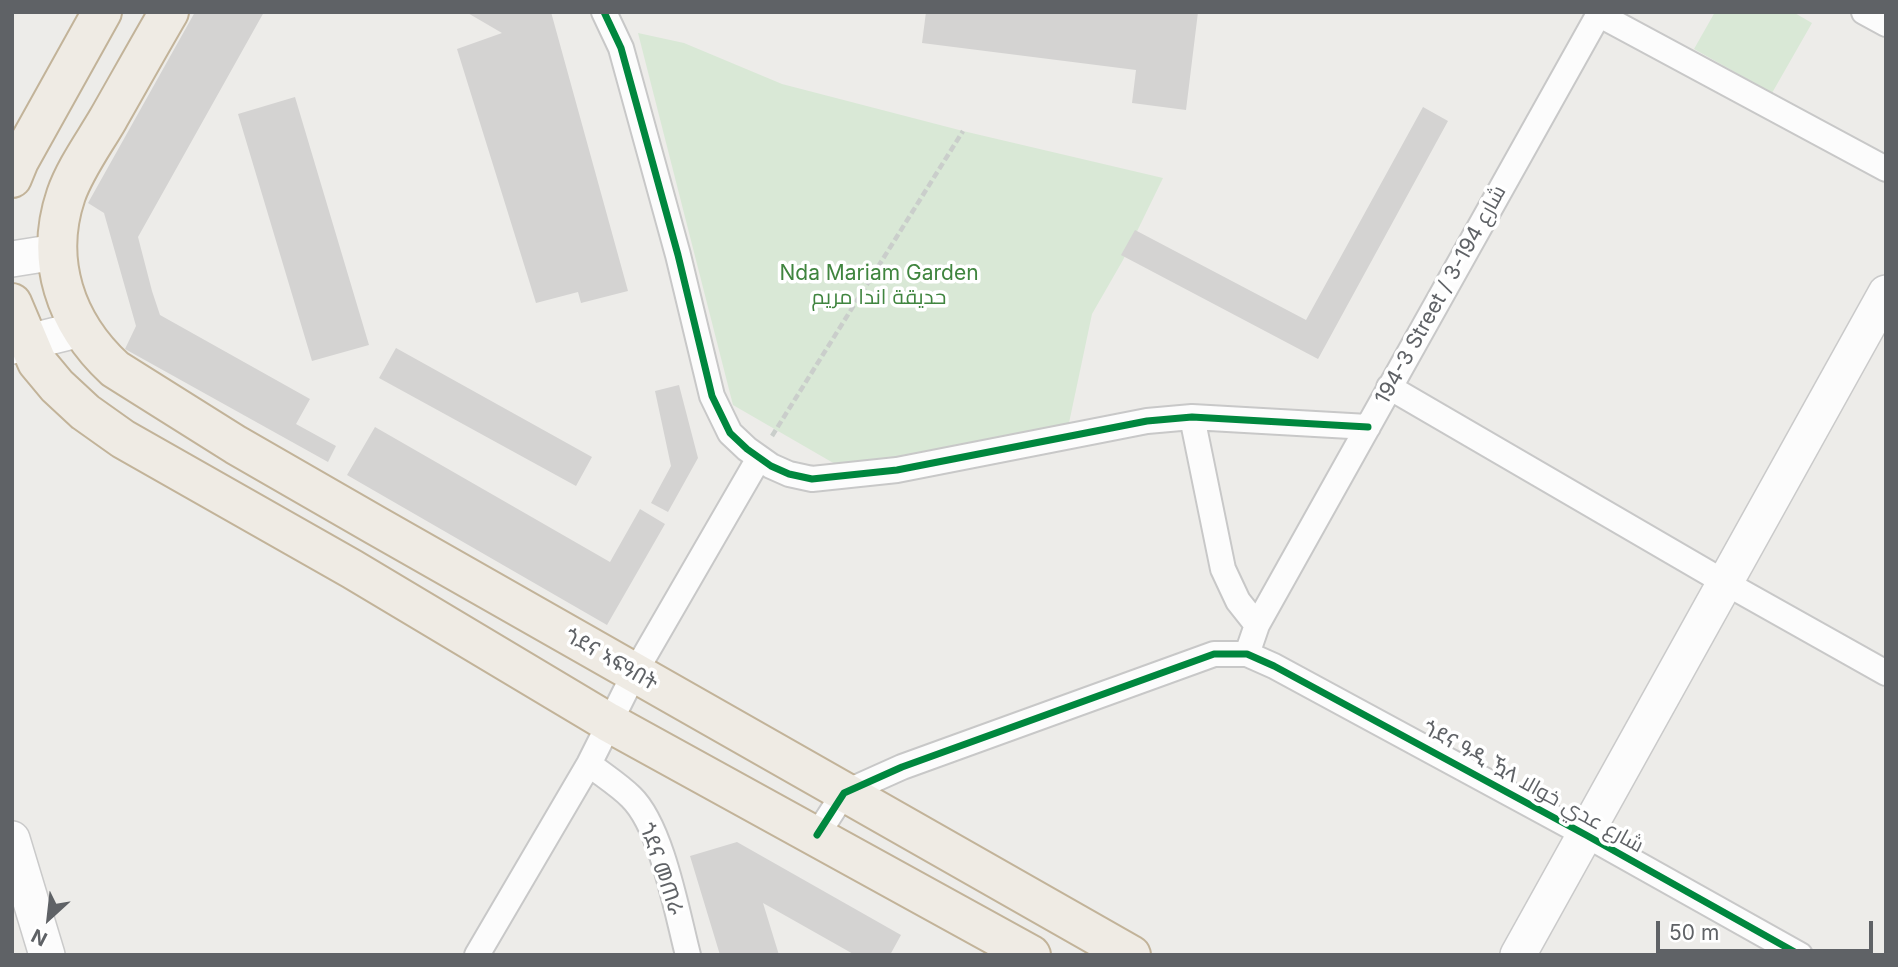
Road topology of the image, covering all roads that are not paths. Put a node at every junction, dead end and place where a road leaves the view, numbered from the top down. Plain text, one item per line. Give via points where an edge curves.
1 (169, 12) edge
2 (604, 12) edge
3 (1864, 12) edge
4 (1599, 13) edge
5 (97, 20) edge
6 (1886, 24) edge
7 (144, 56) junction
8 (1886, 169) edge
9 (12, 178) edge
10 (56, 251) junction
11 (12, 259) edge
12 (1886, 293) edge
13 (12, 303) edge
14 (90, 341) junction
15 (20, 344) edge
16 (1389, 387) junction
17 (1192, 417) junction
18 (1368, 427) junction
19 (759, 458) junction
20 (375, 525) junction
21 (352, 569) junction
22 (1724, 582) junction
23 (1257, 625) junction
24 (1247, 654) junction
25 (1886, 673) edge
26 (634, 674) junction
27 (608, 722) junction
28 (589, 764) junction
29 (844, 793) junction
30 (817, 835) junction
31 (1586, 835) junction
32 (14, 852) edge
33 (1027, 896) junction
34 (1017, 947) edge
35 (47, 955) edge
36 (477, 955) edge
37 (688, 955) edge
38 (1130, 955) edge
39 (1518, 955) edge
40 (1800, 955) edge

1 - 7 highway
2 - 19 street via 624,61 712,396 730,433
3 - 6 street
4 - 8 street
4 - 16 street, 194-3 Street / شارع 194-3
5 - 7 highway
5 - 9 highway
7 - 10 highway via 67,193
10 - 11 street
10 - 14 highway via 64,290
12 - 22 street
13 - 15 highway
14 - 15 street
14 - 20 highway, ጎደና ኣፍዓበት via 115,369
15 - 21 highway via 85,412 123,439
16 - 18 street, 194-3 Street / شارع 194-3
16 - 22 street
17 - 18 street
17 - 19 street via 1147,421 897,470 812,479 789,474
17 - 23 street via 1223,569 1238,601
18 - 23 street, 194-3 Street / شارع 194-3
19 - 26 street
20 - 21 highway
20 - 26 highway, ጎደና ኣፍዓበት
21 - 27 highway
22 - 25 street
22 - 31 street
23 - 24 street, 194-3 Street / شارع 194-3
24 - 29 street via 1214,654 902,767
24 - 31 street, ጎደና ዓዲ ዃላ شارع عدي خوالا
26 - 27 street
26 - 29 highway, ጎደና ኣፍዓበት
27 - 28 street
27 - 30 highway
28 - 36 street
28 - 37 street, ጎደና መጠራ via 633,798 644,815 657,843
29 - 30 street
29 - 33 highway, ጎደና ኣፍዓበት
30 - 34 highway
31 - 39 street
31 - 40 street, ጎደና ዓዲ ዃላ شارع عدي خوالا
32 - 35 street
33 - 34 highway
33 - 38 highway, ጎደና ኣፍዓበት

